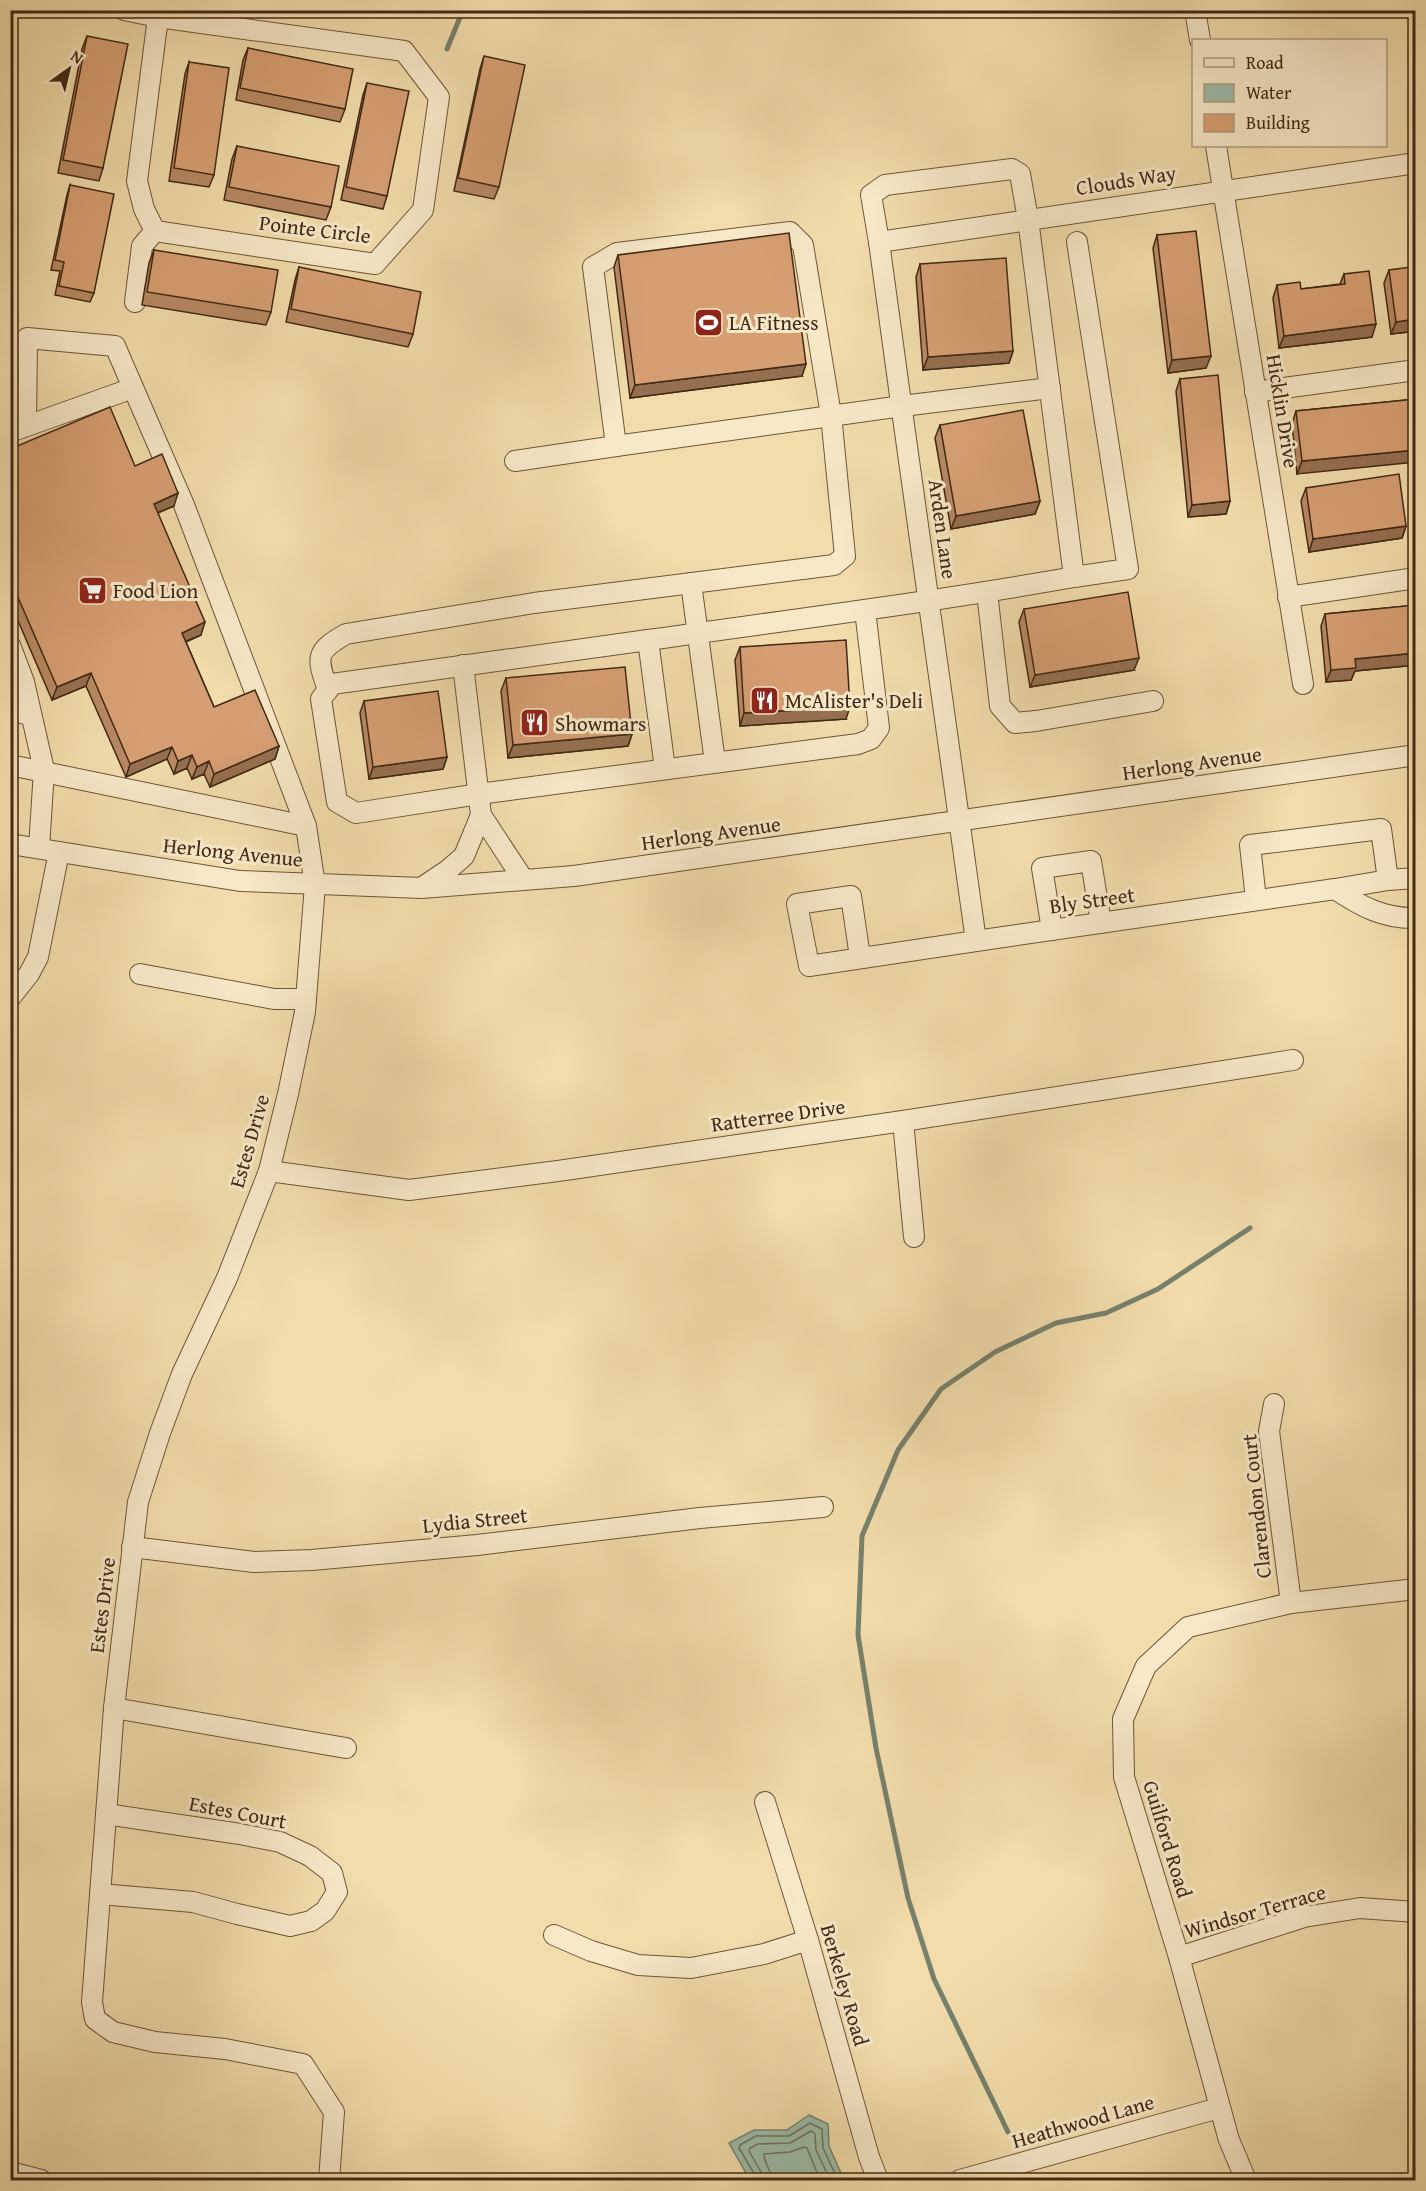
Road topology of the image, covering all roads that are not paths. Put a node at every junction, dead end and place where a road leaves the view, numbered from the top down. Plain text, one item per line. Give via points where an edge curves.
1 (124, 10) edge
2 (1195, 10) edge
3 (158, 17) junction
4 (1200, 39) edge
5 (1216, 147) edge
6 (1416, 162) edge
7 (1223, 190) junction
8 (1028, 219) junction
9 (155, 231) junction
10 (879, 242) junction
11 (1077, 242) dead end
12 (135, 302) dead end
13 (1416, 370) edge
14 (133, 388) junction
15 (1050, 388) junction
16 (1255, 392) junction
17 (902, 406) junction
18 (831, 415) junction
19 (18, 429) edge
20 (616, 446) junction
21 (515, 461) dead end
22 (1074, 577) junction
23 (1416, 578) edge
24 (691, 583) junction
25 (987, 592) junction
26 (1288, 597) junction
27 (928, 601) junction
28 (865, 610) junction
29 (698, 633) junction
30 (648, 640) junction
31 (10, 645) edge
32 (463, 665) junction
33 (1303, 684) dead end
34 (328, 690) junction
35 (1153, 700) dead end
36 (10, 711) edge
37 (31, 715) junction
38 (1416, 755) edge
39 (715, 762) junction
40 (10, 765) edge
41 (665, 769) junction
42 (44, 770) junction
43 (479, 794) junction
44 (481, 815) junction
45 (959, 822) junction
46 (306, 826) junction
47 (10, 844) edge
48 (39, 848) junction
49 (59, 852) junction
50 (1416, 878) edge
51 (523, 879) junction
52 (1388, 880) junction
53 (315, 885) junction
54 (422, 888) junction
55 (1335, 889) junction
56 (1256, 900) junction
57 (1416, 918) edge
58 (1101, 923) junction
59 (1052, 930) junction
60 (976, 941) junction
61 (860, 957) dead end
62 (140, 974) dead end
63 (10, 998) edge
64 (306, 999) junction
65 (1293, 1060) dead end
66 (903, 1121) junction
67 (268, 1171) junction
68 (914, 1238) dead end
69 (1275, 1404) dead end
70 (823, 1507) dead end
71 (132, 1547) junction
72 (1416, 1589) edge
73 (1291, 1603) junction
74 (114, 1708) junction
75 (346, 1748) dead end
76 (765, 1802) dead end
77 (106, 1814) junction
78 (100, 1894) junction
79 (1416, 1912) edge
80 (554, 1935) dead end
81 (808, 1940) junction
82 (1179, 1958) junction
83 (1219, 2108) junction
84 (10, 2172) edge
85 (41, 2181) edge
86 (329, 2181) edge
87 (878, 2181) edge
88 (960, 2181) edge
89 (1246, 2181) edge

1 - 3 street, Pointe Circle
2 - 4 street
3 - 9 street via 137,181
3 - 9 street, Pointe Circle via 404,51 439,97 423,210 375,264
5 - 7 street, Hicklin Drive
6 - 7 street, Clouds Way
7 - 8 street, Clouds Way
7 - 16 street, Hicklin Drive
8 - 10 street, Clouds Way
8 - 10 street, Arden Lane via 1020,174 1012,169 885,185 871,195
8 - 15 street
9 - 12 street via 142,246
10 - 17 street, Arden Lane
11 - 22 street via 1128,569
13 - 16 street
14 - 19 street
14 - 19 street, Estes Drive via 115,345 27,338
14 - 46 street, Estes Drive via 184,506
15 - 17 street
15 - 22 street
16 - 26 street, Hicklin Drive
17 - 18 street
17 - 27 street, Arden Lane
18 - 20 street
18 - 20 street via 803,245 790,232 617,254 593,267
18 - 24 street via 845,556 834,565
20 - 21 street
22 - 25 street
23 - 26 street
24 - 29 street
24 - 34 street via 534,603 346,634 328,644 320,654
25 - 27 street
25 - 35 street via 1000,706 1015,723
26 - 33 street, Hicklin Drive
27 - 28 street
27 - 45 street, Arden Lane
28 - 29 street
28 - 39 street via 879,728 871,738 858,744
29 - 30 street
29 - 39 street
30 - 32 street
30 - 41 street
31 - 37 street
32 - 34 street via 332,684
32 - 43 street
34 - 43 street via 321,699 337,802 356,813
36 - 37 street
37 - 42 street
38 - 45 street, Herlong Avenue
39 - 41 street
40 - 42 street
41 - 43 street
42 - 46 street
42 - 48 street
43 - 44 street
44 - 51 street
44 - 54 street via 464,856
45 - 51 street, Herlong Avenue via 585,874
45 - 60 street
46 - 53 street, Estes Drive
47 - 48 street, Herlong Avenue
48 - 49 street, Herlong Avenue
49 - 53 street, Herlong Avenue via 240,881
49 - 63 street via 38,957
50 - 52 street, Bly Street
51 - 54 street, Herlong Avenue
52 - 55 street, Bly Street
52 - 56 street via 1381,829 1250,845
53 - 54 street, Herlong Avenue
53 - 64 street, Estes Drive
55 - 56 street, Bly Street
55 - 57 street via 1366,909
56 - 58 street, Bly Street
58 - 59 street, Bly Street
58 - 59 street via 1091,861 1042,868
59 - 60 street, Bly Street
60 - 61 street, Bly Street
62 - 64 street via 274,999
64 - 67 street, Estes Drive
65 - 66 street, Ratterree Drive
66 - 67 street, Ratterree Drive via 410,1190
66 - 68 street
67 - 71 street, Estes Drive via 160,1433 138,1502
69 - 73 street, Clarendon Court via 1269,1431
70 - 71 street, Lydia Street via 312,1560 254,1562
71 - 74 street, Estes Drive
72 - 73 street, Guilford Road
73 - 82 street, Guilford Road via 1188,1627 1146,1666 1123,1719 1124,1777
74 - 75 street
74 - 77 street, Estes Drive
76 - 81 street, Berkeley Road
77 - 78 street, Estes Drive
77 - 78 street, Estes Court via 280,1842 310,1856 332,1873 337,1892 325,1911 311,1921 290,1926 193,1902
78 - 86 street, Estes Drive via 94,2019 113,2032 155,2042 225,2049 303,2064 334,2112
79 - 82 street, Windsor Terrace via 1360,1908 1304,1917
80 - 81 street via 638,1965 691,1968 764,1954
81 - 87 street, Berkeley Road
82 - 83 street, Guilford Road
83 - 88 street, Heathwood Lane
83 - 89 street, Guilford Road
84 - 85 street

